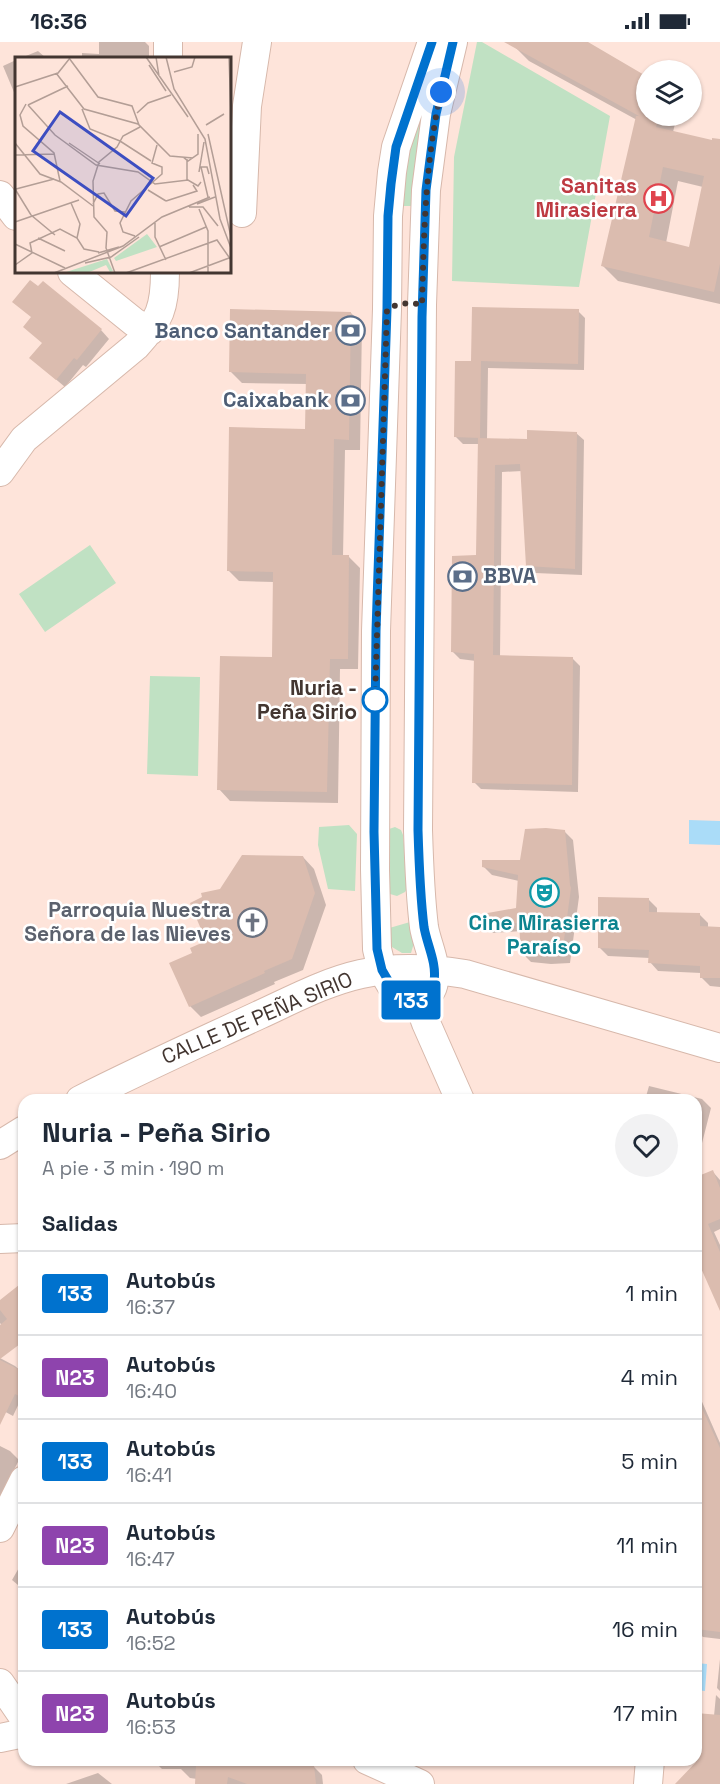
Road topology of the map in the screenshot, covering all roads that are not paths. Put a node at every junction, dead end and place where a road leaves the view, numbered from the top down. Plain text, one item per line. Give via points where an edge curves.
1 (257, 42) edge
2 (432, 42) edge
3 (453, 42) edge
4 (0, 195) edge
5 (242, 213) dead end
6 (15, 215) edge
7 (387, 262) junction
8 (423, 263) junction
9 (73, 273) edge
10 (165, 273) edge
11 (422, 305) junction
12 (387, 309) junction
13 (150, 331) junction
14 (0, 472) edge
15 (374, 812) junction
16 (418, 816) junction
17 (375, 897) junction
18 (421, 898) junction
19 (435, 969) junction
20 (382, 970) junction
21 (418, 1002) junction
22 (720, 1048) edge
23 (92, 1094) edge
24 (457, 1094) edge
25 (18, 1134) edge
26 (0, 1145) edge
27 (18, 1238) edge
28 (0, 1239) edge
29 (18, 1492) edge
30 (0, 1528) edge
31 (0, 1683) edge
32 (18, 1709) edge
33 (18, 1734) edge
34 (0, 1738) edge
35 (380, 1766) edge
36 (650, 1766) edge
37 (420, 1784) edge
38 (648, 1784) edge

1 - 5 street via 247,106
2 - 7 street via 396,147
3 - 8 street via 429,164
4 - 6 street
7 - 8 street via 399,266
7 - 12 street
8 - 11 street
9 - 13 street
10 - 13 street via 165,295
11 - 12 street via 404,303
11 - 16 street
12 - 15 street
13 - 14 street via 24,439
15 - 16 street via 397,808
15 - 17 street
16 - 18 street
17 - 18 street via 391,907 412,905
17 - 20 street
18 - 19 street via 426,940
19 - 20 street, CALLE DE PEÑA SIRIO
19 - 21 street via 430,992
19 - 22 street, CALLE DE PEÑA SIRIO via 465,974
20 - 21 street via 392,987
20 - 23 street, CALLE DE PEÑA SIRIO via 328,984
21 - 24 street
25 - 26 street
27 - 28 street
29 - 30 street
31 - 32 street
33 - 34 street
35 - 37 street
36 - 38 street

